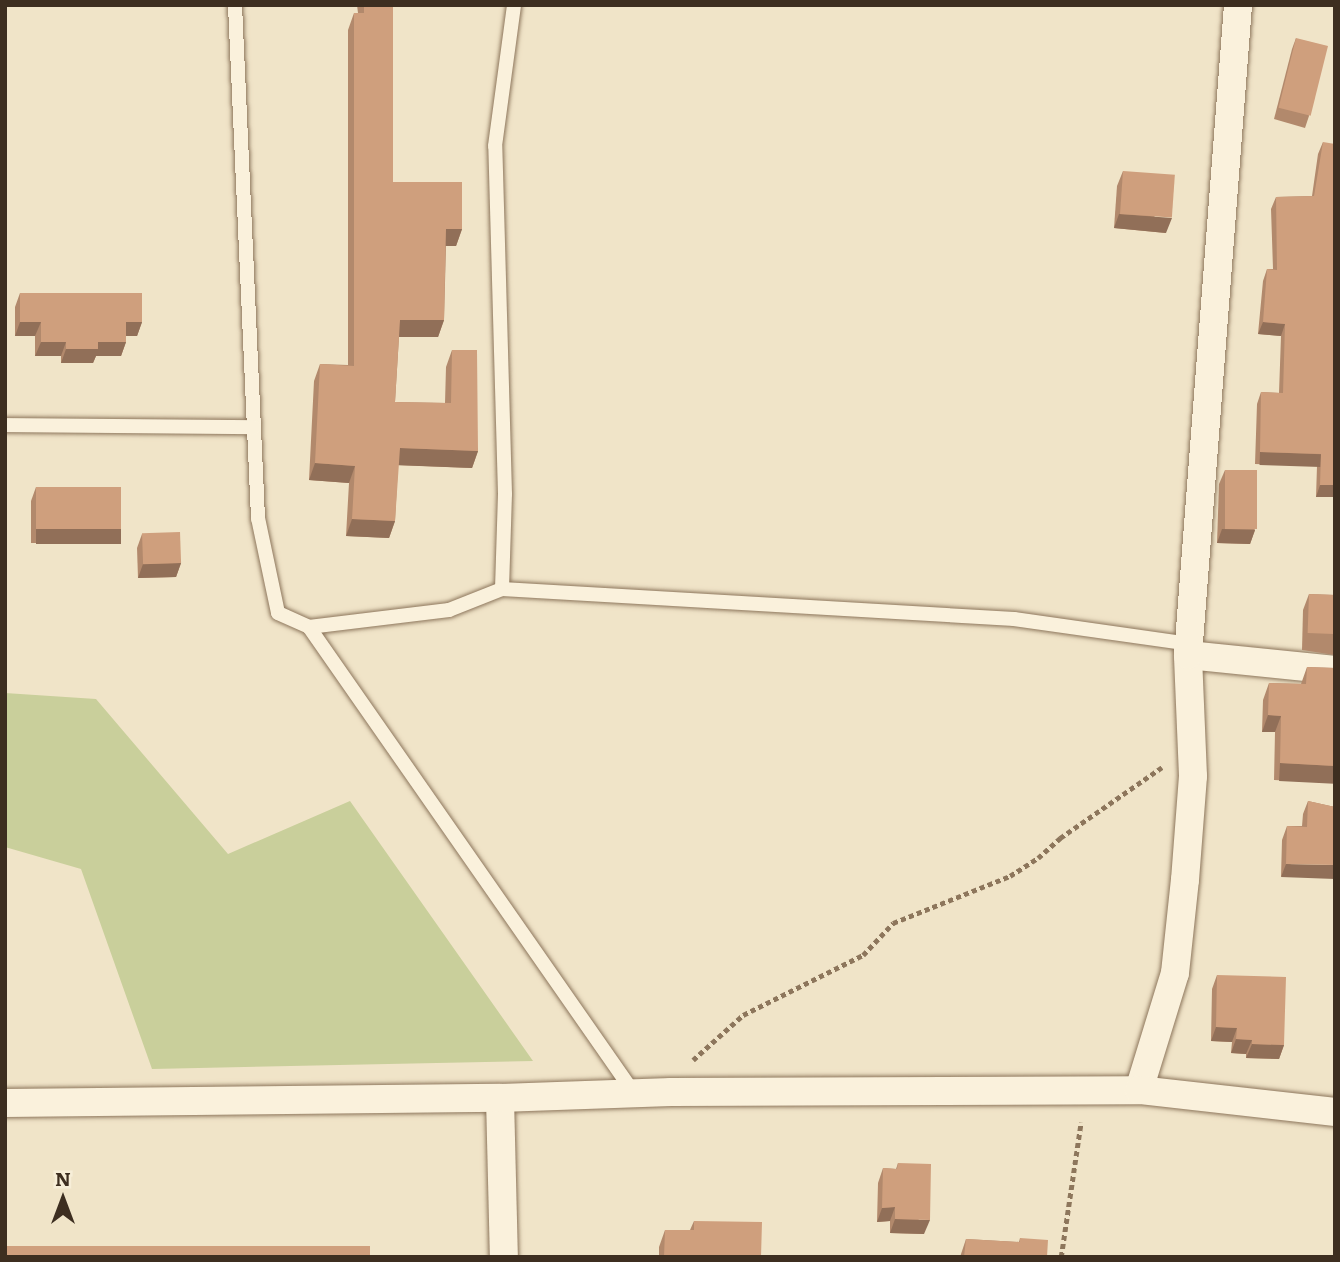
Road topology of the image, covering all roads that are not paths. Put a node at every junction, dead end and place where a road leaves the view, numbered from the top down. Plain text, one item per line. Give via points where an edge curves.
1 (235, 5) edge
2 (514, 5) edge
3 (1238, 5) edge
4 (5, 425) edge
5 (254, 427) junction
6 (502, 589) junction
7 (309, 627) junction
8 (1189, 650) junction
9 (1335, 670) edge
10 (1139, 1090) junction
11 (634, 1093) junction
12 (500, 1098) junction
13 (5, 1103) edge
14 (1335, 1112) edge
15 (504, 1257) edge

1 - 5 lane
2 - 6 lane via 495,146 505,494
3 - 8 street
4 - 5 lane
5 - 7 lane via 258,519 278,612
6 - 7 lane via 449,610
6 - 8 lane via 1014,619
7 - 11 lane
8 - 9 street
8 - 10 street via 1192,747 1175,973
10 - 11 street
10 - 14 street
11 - 12 street
12 - 13 street
12 - 15 street

